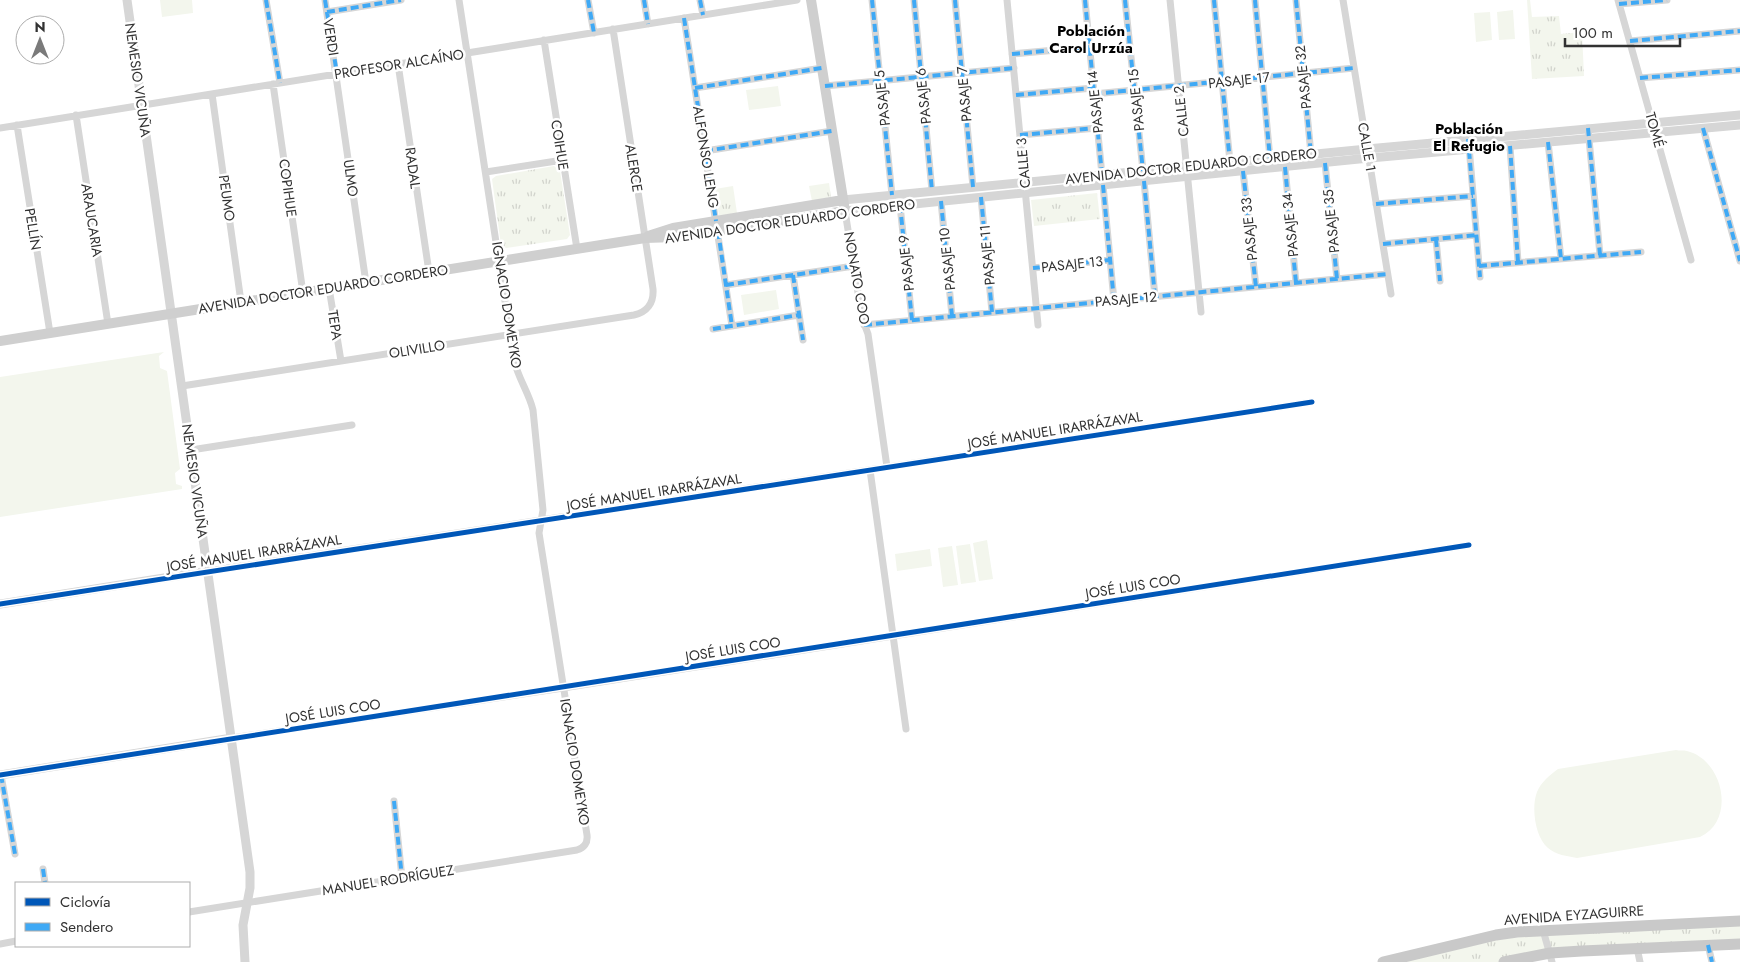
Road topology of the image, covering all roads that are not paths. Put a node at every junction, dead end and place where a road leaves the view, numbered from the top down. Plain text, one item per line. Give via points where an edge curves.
1 (127, 0) edge
2 (266, 0) edge
3 (325, 0) edge
4 (397, 0) edge
5 (459, 0) edge
6 (588, 0) edge
7 (644, 0) edge
8 (700, 0) edge
9 (797, 0) edge
10 (811, 0) edge
11 (872, 0) edge
12 (914, 0) edge
13 (955, 0) edge
14 (1007, 0) edge
15 (1085, 0) edge
16 (1125, 0) edge
17 (1170, 0) edge
18 (1214, 0) edge
19 (1255, 0) edge
20 (1296, 0) edge
21 (1343, 0) edge
22 (1667, 0) edge
23 (1619, 2) edge
24 (327, 12) junction
25 (703, 15) junction
26 (684, 18) junction
27 (648, 24) junction
28 (613, 30) junction
29 (1740, 31) edge
30 (594, 33) junction
31 (544, 40) junction
32 (1630, 41) junction
33 (1089, 47) junction
34 (468, 53) junction
35 (1012, 54) junction
36 (398, 64) junction
37 (822, 68) junction
38 (1014, 68) junction
39 (1354, 68) junction
40 (1740, 70) edge
41 (962, 73) junction
42 (337, 74) junction
43 (1303, 74) junction
44 (921, 77) junction
45 (1263, 78) junction
46 (1640, 78) junction
47 (880, 81) junction
48 (1222, 81) junction
49 (276, 83) junction
50 (825, 86) junction
51 (1178, 86) junction
52 (695, 88) junction
53 (1134, 90) junction
54 (1094, 91) junction
55 (212, 94) junction
56 (1016, 96) junction
57 (142, 105) junction
58 (1740, 115) edge
59 (76, 116) junction
60 (1653, 122) junction
61 (17, 125) junction
62 (1740, 125) edge
63 (0, 128) edge
64 (1097, 128) junction
65 (1588, 128) junction
66 (1703, 128) junction
67 (832, 131) junction
68 (1656, 132) junction
69 (1020, 135) junction
70 (1589, 138) junction
71 (1468, 139) junction
72 (1548, 142) junction
73 (1510, 146) junction
74 (1367, 149) junction
75 (1469, 149) junction
76 (705, 151) junction
77 (1311, 154) junction
78 (1270, 158) junction
79 (1369, 158) junction
80 (563, 160) junction
81 (1230, 162) junction
82 (1325, 163) junction
83 (1186, 166) junction
84 (1284, 167) junction
85 (1143, 171) junction
86 (1243, 171) junction
87 (486, 172) junction
88 (1102, 175) junction
89 (1187, 176) junction
90 (1144, 181) junction
91 (1025, 182) junction
92 (1103, 185) junction
93 (973, 187) junction
94 (932, 192) junction
95 (1026, 193) junction
96 (892, 196) junction
97 (1473, 196) junction
98 (981, 197) junction
99 (843, 200) junction
100 (941, 201) junction
101 (1376, 204) junction
102 (900, 205) junction
103 (845, 211) junction
104 (717, 226) junction
105 (1476, 235) junction
106 (645, 238) junction
107 (1436, 239) junction
108 (1382, 244) junction
109 (577, 249) junction
110 (1641, 252) dead end
111 (1600, 256) junction
112 (1561, 259) junction
113 (1110, 260) junction
114 (1691, 260) dead end
115 (499, 261) junction
116 (1740, 261) edge
117 (1518, 262) junction
118 (854, 266) junction
119 (1479, 266) junction
120 (1033, 268) junction
121 (428, 272) junction
122 (1388, 274) junction
123 (792, 275) junction
124 (1480, 277) dead end
125 (1337, 279) junction
126 (1440, 281) dead end
127 (366, 283) junction
128 (1296, 283) junction
129 (726, 285) junction
130 (1256, 287) junction
131 (329, 288) junction
132 (1199, 292) junction
133 (303, 293) junction
134 (1390, 294) dead end
135 (1155, 297) junction
136 (1114, 300) junction
137 (241, 302) junction
138 (649, 306) joint
139 (1037, 308) junction
140 (992, 312) junction
141 (1201, 312) dead end
142 (171, 314) junction
143 (799, 315) junction
144 (952, 316) junction
145 (912, 320) junction
146 (108, 324) junction
147 (864, 325) junction
148 (1038, 325) dead end
149 (732, 326) junction
150 (713, 329) dead end
151 (50, 333) junction
152 (510, 334) junction
153 (803, 340) dead end
154 (0, 341) edge
155 (341, 361) junction
156 (182, 386) junction
157 (1312, 402) dead end
158 (352, 425) dead end
159 (191, 450) junction
160 (887, 467) junction
161 (870, 470) junction
162 (541, 521) junction
163 (1470, 544) dead end
164 (208, 571) junction
165 (0, 604) edge
166 (893, 636) junction
167 (563, 688) junction
168 (906, 729) dead end
169 (232, 738) junction
170 (0, 775) edge
171 (394, 801) dead end
172 (585, 845) joint
173 (15, 854) dead end
174 (43, 869) dead end
175 (402, 878) junction
176 (45, 882) edge
177 (248, 902) junction
178 (190, 912) edge
179 (1740, 921) edge
180 (1543, 930) junction
181 (15, 941) edge
182 (0, 944) edge
183 (1740, 944) edge
184 (1708, 945) junction
185 (1637, 948) junction
186 (1551, 958) edge
187 (246, 962) edge
188 (1382, 962) edge
189 (1504, 962) edge
190 (1640, 962) edge
191 (1712, 962) edge

1 - 57 street, NEMESIO VICUÑA
2 - 49 street, COPIHUE
3 - 24 street, VERDI
4 - 24 street
5 - 34 street, IGNACIO DOMEYKO
6 - 30 street
7 - 27 street
8 - 25 street
9 - 25 street, PROFESOR ALCAÍNO
10 - 37 main road, NONATO COO
11 - 47 street, PASAJE 5
12 - 44 street, PASAJE 6
13 - 41 street, PASAJE 7
14 - 35 street, CALLE 3
15 - 33 street, PASAJE 14
16 - 53 street, PASAJE 15
17 - 51 street, CALLE 2
18 - 48 street
19 - 45 street
20 - 43 street, PASAJE 32
21 - 39 street, CALLE 1
22 - 23 street
23 - 32 street, TOMÉ
24 - 42 street, VERDI
25 - 26 street, PROFESOR ALCAÍNO
26 - 27 street, PROFESOR ALCAÍNO
26 - 52 street, ALFONSO LENG
27 - 28 street, PROFESOR ALCAÍNO
28 - 30 street, PROFESOR ALCAÍNO
28 - 106 street, ALERCE
29 - 32 street
30 - 31 street, PROFESOR ALCAÍNO
31 - 34 street, PROFESOR ALCAÍNO
31 - 80 street, COIHUE
32 - 46 street, TOMÉ
33 - 35 street
33 - 54 street, PASAJE 14
34 - 36 street, PROFESOR ALCAÍNO
34 - 87 street, IGNACIO DOMEYKO
35 - 38 street, CALLE 3
36 - 42 street, PROFESOR ALCAÍNO
36 - 121 street, RADAL
37 - 50 main road, NONATO COO
37 - 52 street
38 - 41 street
38 - 56 street, CALLE 3
39 - 43 street, PASAJE 17
39 - 74 street, CALLE 1
40 - 46 street
41 - 44 street
41 - 93 street, PASAJE 7
42 - 49 street, PROFESOR ALCAÍNO
42 - 127 street, ULMO
43 - 45 street, PASAJE 17
43 - 77 street, PASAJE 32
44 - 47 street
44 - 94 street, PASAJE 6
45 - 48 street, PASAJE 17
45 - 78 street
46 - 60 street, TOMÉ
47 - 50 street
47 - 96 street, PASAJE 5
48 - 51 street, PASAJE 17
48 - 81 street
49 - 55 street, PROFESOR ALCAÍNO
49 - 133 street, COPIHUE
50 - 67 main road, NONATO COO
51 - 53 street, PASAJE 17
51 - 83 street, CALLE 2
52 - 76 street, ALFONSO LENG
53 - 54 street, PASAJE 17
53 - 85 street, PASAJE 15
54 - 56 street, PASAJE 17
54 - 64 street, PASAJE 14
55 - 57 street, PROFESOR ALCAÍNO
55 - 137 street, PEUMO
56 - 69 street, CALLE 3
57 - 59 street, PROFESOR ALCAÍNO
57 - 142 street, NEMESIO VICUÑA
58 - 60 street, AVENIDA DOCTOR EDUARDO CORDERO
59 - 61 street, PROFESOR ALCAÍNO
59 - 146 street, ARAUCARIA
60 - 65 street, AVENIDA DOCTOR EDUARDO CORDERO
60 - 68 street, TOMÉ
61 - 63 street, PROFESOR ALCAÍNO
61 - 151 street, PELLÍN
62 - 66 street, AVENIDA DOCTOR EDUARDO CORDERO
64 - 69 street
64 - 88 street, PASAJE 14
65 - 70 street
65 - 71 street, AVENIDA DOCTOR EDUARDO CORDERO
66 - 68 street, AVENIDA DOCTOR EDUARDO CORDERO
66 - 116 street
67 - 76 street
67 - 99 main road, NONATO COO
68 - 70 street, AVENIDA DOCTOR EDUARDO CORDERO
68 - 114 street, TOMÉ
69 - 91 street, CALLE 3
70 - 72 street, AVENIDA DOCTOR EDUARDO CORDERO
70 - 111 street
71 - 74 street, AVENIDA DOCTOR EDUARDO CORDERO
71 - 75 street
72 - 73 street, AVENIDA DOCTOR EDUARDO CORDERO
72 - 112 street
73 - 75 street, AVENIDA DOCTOR EDUARDO CORDERO
73 - 117 street
74 - 77 street, AVENIDA DOCTOR EDUARDO CORDERO
74 - 79 street, CALLE 1
75 - 79 street, AVENIDA DOCTOR EDUARDO CORDERO
75 - 97 street
76 - 104 street, ALFONSO LENG
77 - 78 street, AVENIDA DOCTOR EDUARDO CORDERO
78 - 81 street, AVENIDA DOCTOR EDUARDO CORDERO
79 - 82 street, AVENIDA DOCTOR EDUARDO CORDERO
79 - 101 street, CALLE 1
80 - 87 street
80 - 109 street, COIHUE
81 - 83 street, AVENIDA DOCTOR EDUARDO CORDERO
82 - 84 street, AVENIDA DOCTOR EDUARDO CORDERO
82 - 125 street, PASAJE 35
83 - 85 street, AVENIDA DOCTOR EDUARDO CORDERO
83 - 89 street, CALLE 2
84 - 86 street, AVENIDA DOCTOR EDUARDO CORDERO
84 - 128 street, PASAJE 34
85 - 88 street, AVENIDA DOCTOR EDUARDO CORDERO
86 - 89 street, AVENIDA DOCTOR EDUARDO CORDERO
86 - 130 street, PASAJE 33
87 - 115 street, IGNACIO DOMEYKO
88 - 91 street, AVENIDA DOCTOR EDUARDO CORDERO
89 - 90 street, AVENIDA DOCTOR EDUARDO CORDERO
89 - 132 street, CALLE 2
90 - 92 street, AVENIDA DOCTOR EDUARDO CORDERO
90 - 135 street
91 - 93 street, AVENIDA DOCTOR EDUARDO CORDERO
91 - 95 street, CALLE 3
92 - 95 street, AVENIDA DOCTOR EDUARDO CORDERO
92 - 113 street
93 - 94 street, AVENIDA DOCTOR EDUARDO CORDERO
94 - 96 street, AVENIDA DOCTOR EDUARDO CORDERO
95 - 98 street, AVENIDA DOCTOR EDUARDO CORDERO
95 - 120 street, CALLE 3
96 - 99 street, AVENIDA DOCTOR EDUARDO CORDERO
97 - 101 street
97 - 105 street
98 - 100 street, AVENIDA DOCTOR EDUARDO CORDERO
98 - 140 street, PASAJE 11
99 - 103 main road, NONATO COO
99 - 104 main road, AVENIDA DOCTOR EDUARDO CORDERO
100 - 102 street, AVENIDA DOCTOR EDUARDO CORDERO
100 - 144 street, PASAJE 10
101 - 108 street, CALLE 1
102 - 103 street, AVENIDA DOCTOR EDUARDO CORDERO
102 - 145 street, PASAJE 9
103 - 104 main road, AVENIDA DOCTOR EDUARDO CORDERO
103 - 118 street, NONATO COO
104 - 106 main road, AVENIDA DOCTOR EDUARDO CORDERO via 668,238
104 - 129 street, ALFONSO LENG
105 - 107 street
105 - 119 street
106 - 109 main road, AVENIDA DOCTOR EDUARDO CORDERO
106 - 138 street, ALERCE via 654,294
107 - 108 street
107 - 126 street
108 - 122 street, CALLE 1
109 - 115 main road, AVENIDA DOCTOR EDUARDO CORDERO
110 - 111 street
111 - 112 street
112 - 117 street
113 - 120 street, PASAJE 13
113 - 136 street
115 - 121 main road, AVENIDA DOCTOR EDUARDO CORDERO
115 - 152 street, IGNACIO DOMEYKO
117 - 119 street
118 - 123 street
118 - 147 street, NONATO COO
119 - 124 street
120 - 139 street, CALLE 3
121 - 127 main road, AVENIDA DOCTOR EDUARDO CORDERO
122 - 125 street, PASAJE 12
122 - 134 street, CALLE 1
123 - 129 street
123 - 143 street
125 - 128 street, PASAJE 12
127 - 131 main road, AVENIDA DOCTOR EDUARDO CORDERO
128 - 130 street, PASAJE 12
129 - 149 street, ALFONSO LENG
130 - 132 street, PASAJE 12
131 - 133 main road, AVENIDA DOCTOR EDUARDO CORDERO
131 - 155 street, TEPA
132 - 135 street, PASAJE 12
132 - 141 street, CALLE 2
133 - 137 main road, AVENIDA DOCTOR EDUARDO CORDERO
135 - 136 street, PASAJE 12
136 - 139 street, PASAJE 12
137 - 142 main road, AVENIDA DOCTOR EDUARDO CORDERO
138 - 152 street, OLIVILLO via 634,315
139 - 140 street, PASAJE 12
139 - 148 street, CALLE 3
140 - 144 street, PASAJE 12
142 - 146 main road, AVENIDA DOCTOR EDUARDO CORDERO
142 - 156 street, NEMESIO VICUÑA
143 - 149 street
143 - 153 street
144 - 145 street, PASAJE 12
145 - 147 street, PASAJE 12
146 - 151 main road, AVENIDA DOCTOR EDUARDO CORDERO
147 - 160 street, NONATO COO via 868,334
149 - 150 street
151 - 154 main road, AVENIDA DOCTOR EDUARDO CORDERO
152 - 155 street, OLIVILLO
152 - 162 street, IGNACIO DOMEYKO via 518,373 533,410 543,505
155 - 156 street, OLIVILLO
156 - 159 street, NEMESIO VICUÑA
157 - 160 street, JOSÉ MANUEL IRARRÁZAVAL
158 - 159 street
159 - 164 street, NEMESIO VICUÑA
160 - 161 street, JOSÉ MANUEL IRARRÁZAVAL
161 - 162 street, JOSÉ MANUEL IRARRÁZAVAL
161 - 166 street
162 - 164 street, JOSÉ MANUEL IRARRÁZAVAL
162 - 167 street, IGNACIO DOMEYKO via 539,533
163 - 166 street, JOSÉ LUIS COO
164 - 165 street, JOSÉ MANUEL IRARRÁZAVAL
164 - 169 street, NEMESIO VICUÑA
166 - 167 street, JOSÉ LUIS COO
166 - 168 street
167 - 169 street, JOSÉ LUIS COO
167 - 172 street, IGNACIO DOMEYKO via 587,835
169 - 170 street, JOSÉ LUIS COO
169 - 177 street, NEMESIO VICUÑA via 250,872
170 - 173 street
171 - 175 street
172 - 175 street, MANUEL RODRÍGUEZ via 577,850
174 - 176 street
175 - 177 street, MANUEL RODRÍGUEZ
177 - 178 street, MANUEL RODRÍGUEZ
177 - 187 street, NEMESIO VICUÑA via 243,925
179 - 180 main road, AVENIDA EYZAGUIRRE
180 - 186 street
180 - 188 main road, AVENIDA EYZAGUIRRE via 1496,935
181 - 182 street
183 - 184 main road
184 - 185 main road
184 - 191 street
185 - 186 main road
185 - 190 street
186 - 189 main road

